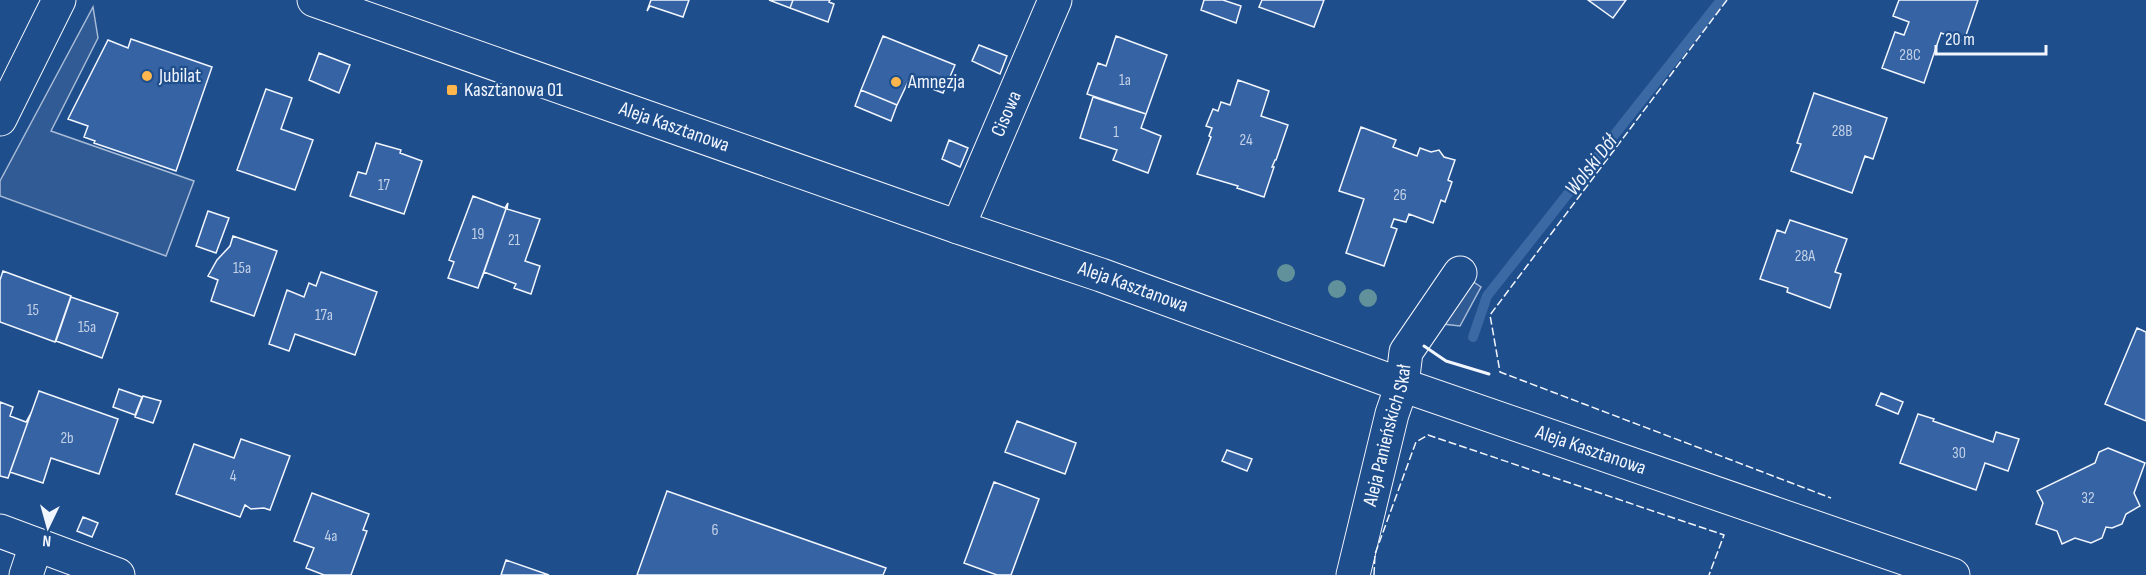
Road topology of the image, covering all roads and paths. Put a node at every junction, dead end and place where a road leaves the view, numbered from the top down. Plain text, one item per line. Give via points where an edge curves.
1 (59, 0) edge
2 (314, 0) edge
3 (1055, 0) edge
4 (0, 119) edge
5 (958, 227) junction
6 (1460, 273) dead end
7 (1402, 385) junction
8 (0, 531) edge
9 (31, 560) edge
10 (118, 575) edge
11 (1353, 575) edge
12 (1953, 575) edge

1 - 4 street
2 - 5 street, Aleja Kasztanowa
3 - 5 street, Cisowa
5 - 7 street, Aleja Kasztanowa
6 - 7 street, Aleja Panieńskich Skał via 1406,352
7 - 11 street, Aleja Panieńskich Skał
7 - 12 street, Aleja Kasztanowa
8 - 9 street
9 - 10 street

